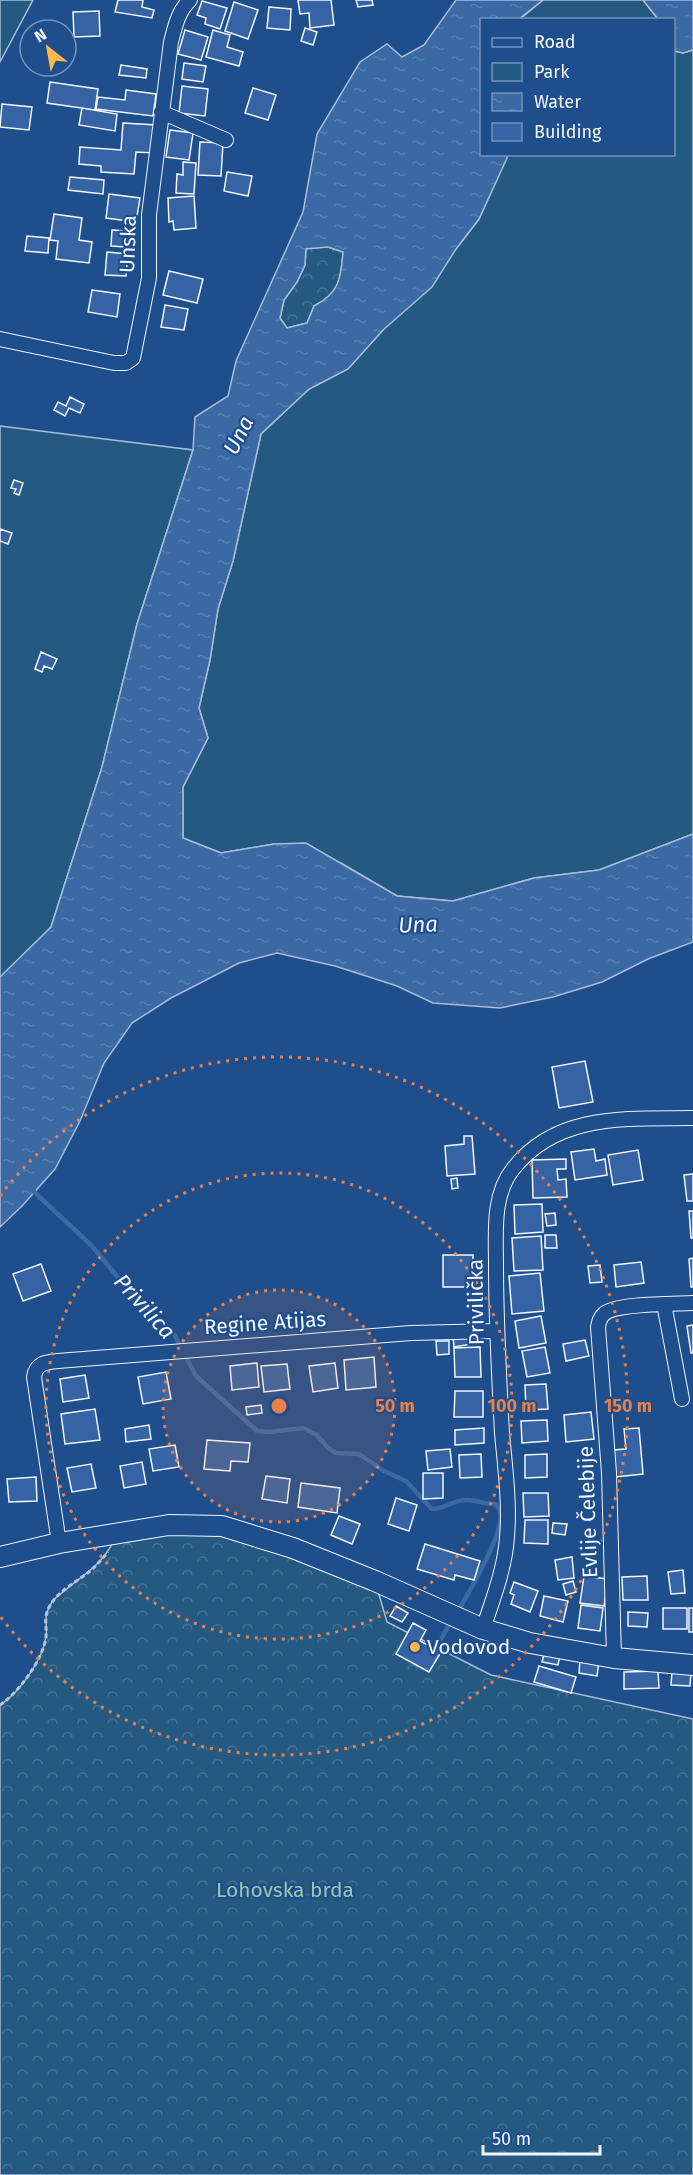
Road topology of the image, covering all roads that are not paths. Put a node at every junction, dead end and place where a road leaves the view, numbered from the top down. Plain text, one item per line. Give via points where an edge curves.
1 (190, 0) edge
2 (161, 112) junction
3 (226, 140) dead end
4 (0, 339) edge
5 (693, 1118) edge
6 (693, 1303) edge
7 (664, 1304) junction
8 (496, 1331) junction
9 (682, 1399) dead end
10 (59, 1542) junction
11 (0, 1557) edge
12 (483, 1629) junction
13 (614, 1658) junction
14 (693, 1665) edge

1 - 2 street, Unska via 183,6 171,42
2 - 3 street
2 - 4 street, Unska via 149,215 149,278 133,358 126,363 114,363
5 - 8 street, Privilička via 601,1120 580,1125 544,1142 513,1169 501,1195 496,1223
6 - 7 street, Evlije Čelebije
7 - 9 street
7 - 13 street, Evlije Čelebije via 616,1307 603,1314 598,1327 609,1473
8 - 10 street, Regine Atijas via 411,1333 40,1365 34,1377
8 - 12 street, Privilička via 507,1536 499,1580
10 - 11 street
10 - 12 street via 169,1525 222,1526 293,1548
12 - 13 street via 530,1643
13 - 14 street

